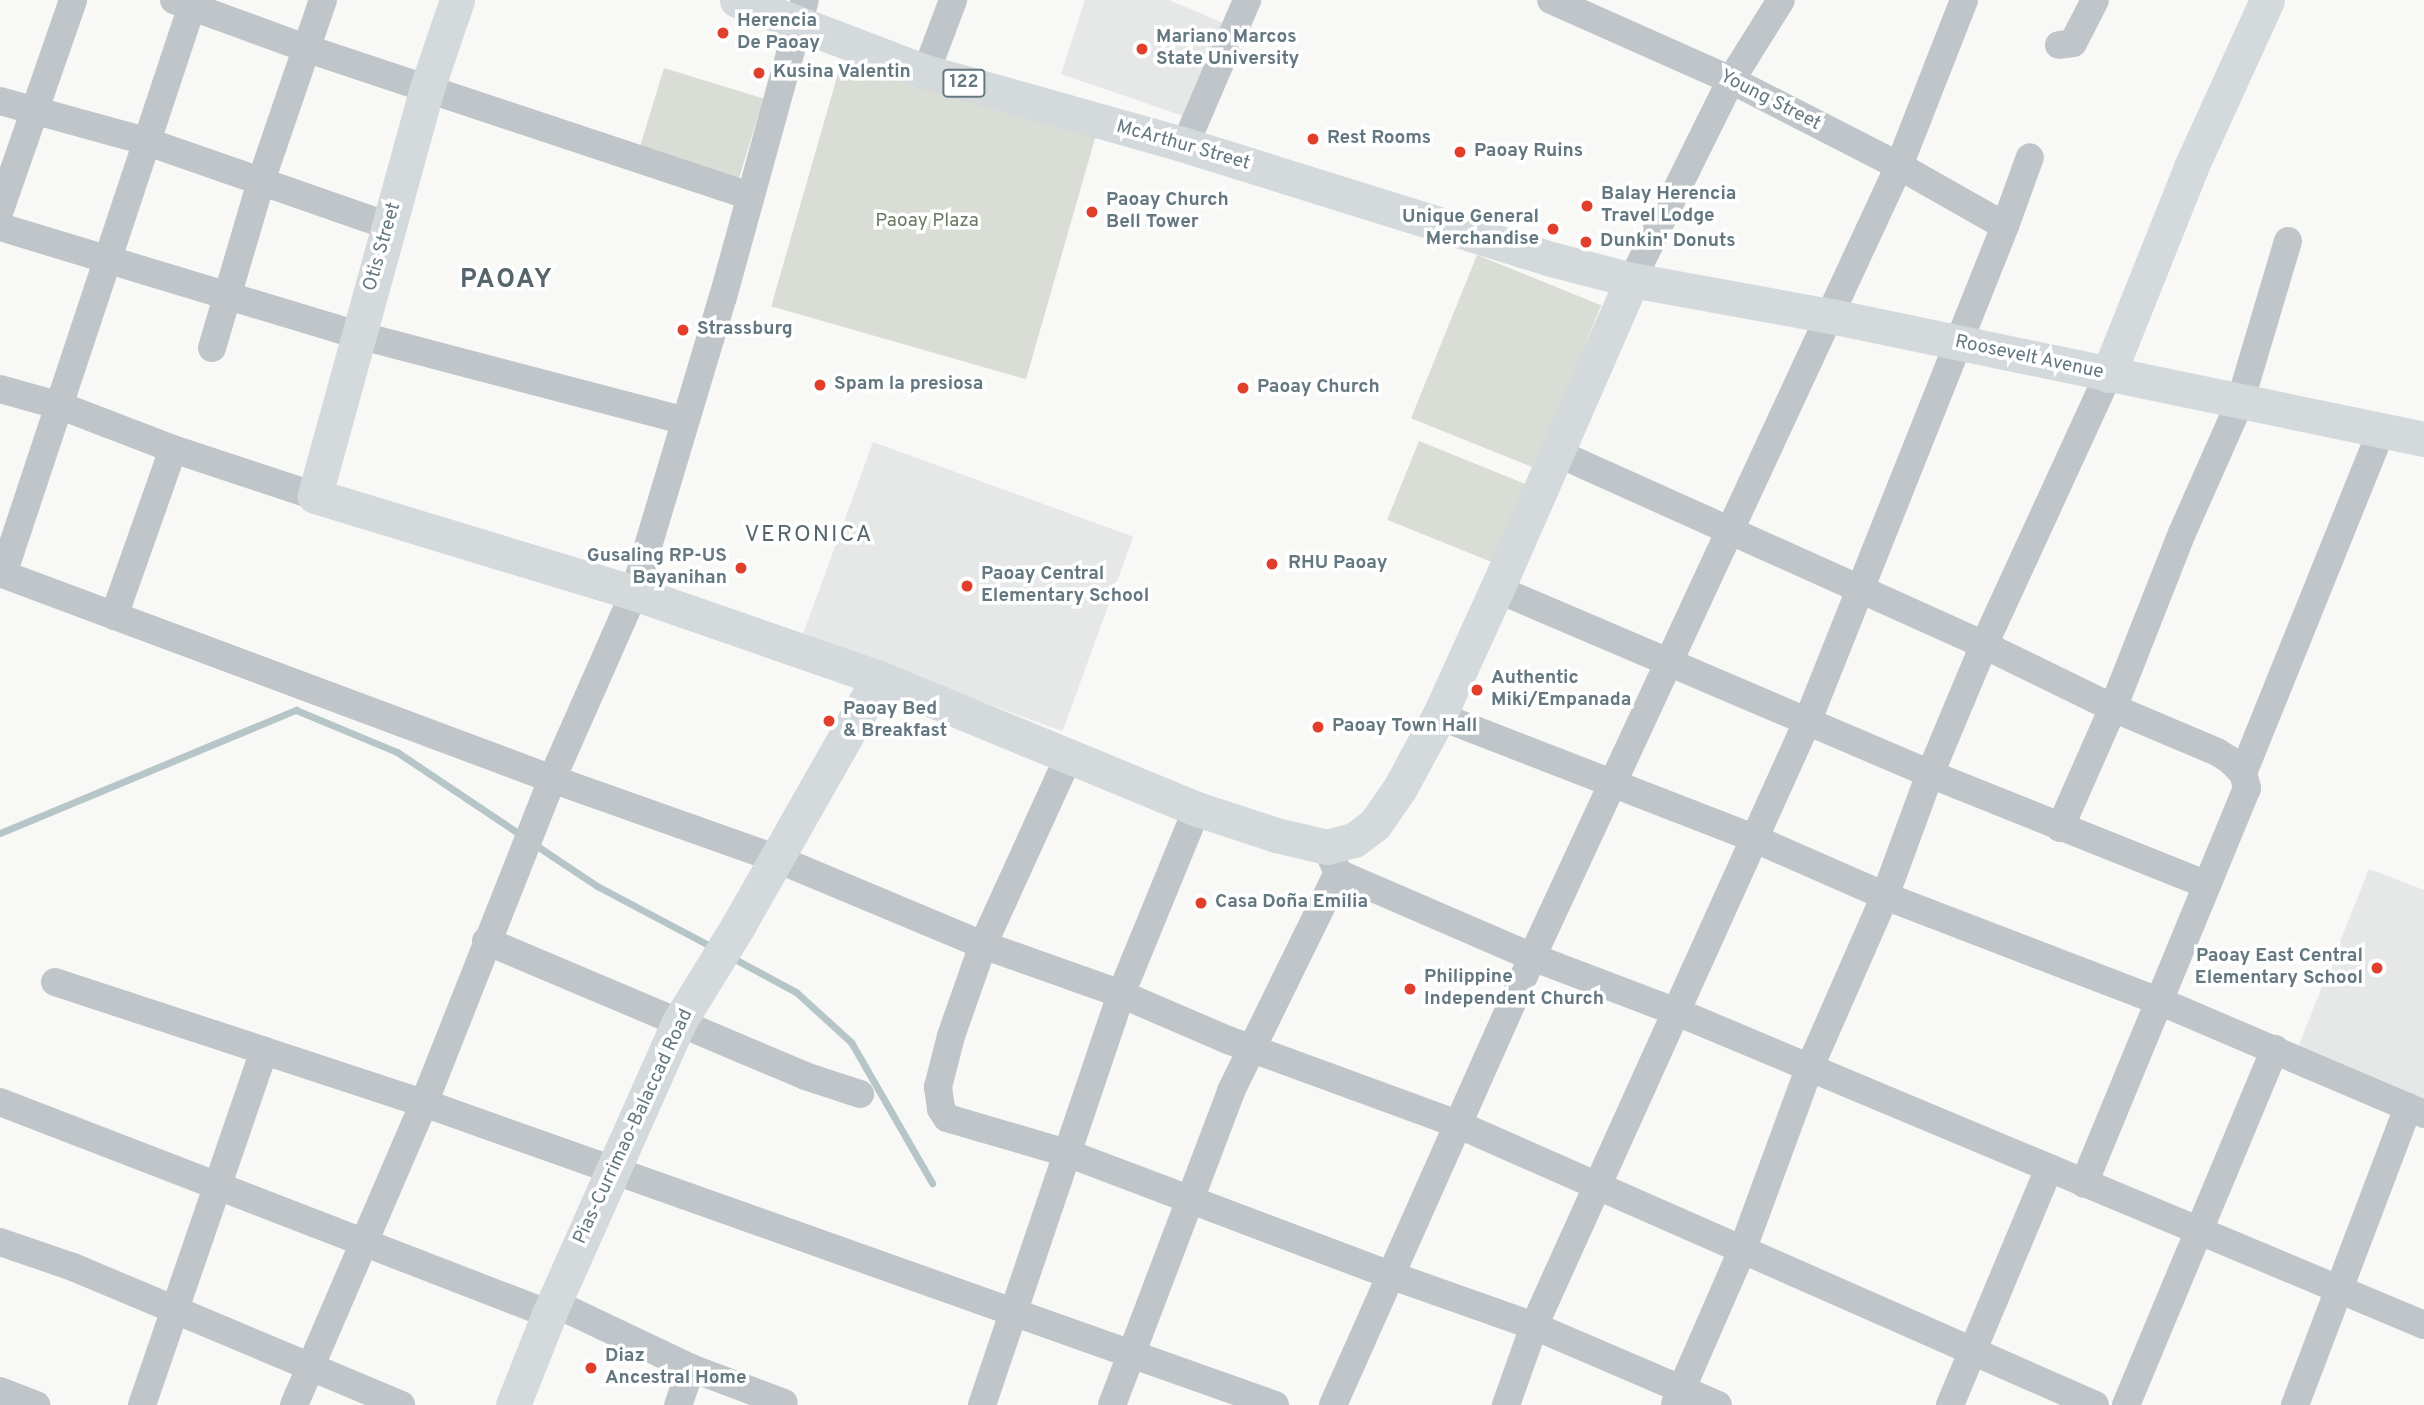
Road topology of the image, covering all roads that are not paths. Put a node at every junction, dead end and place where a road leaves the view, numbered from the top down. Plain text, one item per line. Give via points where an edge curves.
1 (73, 0) edge
2 (323, 0) edge
3 (457, 0) edge
4 (737, 0) edge
5 (953, 0) edge
6 (1247, 0) edge
7 (1551, 0) edge
8 (1781, 0) edge
9 (1964, 0) edge
10 (2095, 0) edge
11 (2267, 0) edge
12 (187, 2) edge
13 (800, 12) edge
14 (2059, 45) dead end
15 (305, 48) junction
16 (926, 72) junction
17 (1731, 80) junction
18 (427, 88) junction
19 (0, 101) edge
20 (34, 113) junction
21 (145, 141) junction
22 (1185, 145) junction
23 (2030, 157) dead end
24 (1899, 166) junction
25 (261, 181) junction
26 (749, 197) junction
27 (0, 209) edge
28 (1994, 219) junction
29 (389, 226) junction
30 (0, 227) edge
31 (2288, 241) dead end
32 (108, 261) junction
33 (1633, 280) junction
34 (228, 296) junction
35 (1830, 316) junction
36 (358, 335) junction
37 (1960, 343) junction
38 (212, 348) dead end
39 (2108, 375) junction
40 (0, 389) edge
41 (2240, 402) junction
42 (61, 406) junction
43 (685, 421) junction
44 (2381, 430) junction
45 (2424, 439) edge
46 (173, 449) junction
47 (1555, 452) junction
48 (315, 496) junction
49 (1729, 529) junction
50 (1, 574) edge
51 (1497, 589) junction
52 (1860, 592) junction
53 (634, 593) junction
54 (114, 617) junction
55 (1984, 645) junction
56 (1669, 661) junction
57 (879, 678) junction
58 (2113, 708) junction
59 (1439, 716) junction
60 (1808, 720) junction
61 (1069, 756) junction
62 (2242, 773) junction
63 (1930, 774) junction
64 (552, 779) junction
65 (1614, 786) junction
66 (1197, 810) junction
67 (2060, 828) junction
68 (1753, 838) junction
69 (775, 858) junction
70 (1332, 860) junction
71 (2207, 885) junction
72 (1885, 896) junction
73 (486, 941) junction
74 (983, 945) junction
75 (1532, 957) junction
76 (55, 982) dead end
77 (1121, 994) junction
78 (2160, 1001) junction
79 (1677, 1012) junction
80 (679, 1022) junction
81 (1251, 1047) junction
82 (2275, 1049) junction
83 (264, 1050) junction
84 (1809, 1069) junction
85 (860, 1094) dead end
86 (0, 1102) edge
87 (424, 1103) junction
88 (2416, 1111) edge
89 (1457, 1125) junction
90 (1067, 1153) junction
91 (2049, 1168) junction
92 (610, 1172) junction
93 (2084, 1184) junction
94 (216, 1187) junction
95 (1596, 1188) junction
96 (1188, 1198) junction
97 (2199, 1230) junction
98 (0, 1242) edge
99 (364, 1244) junction
100 (1742, 1251) junction
101 (1390, 1275) junction
102 (2340, 1292) junction
103 (551, 1309) junction
104 (177, 1310) junction
105 (1015, 1312) junction
106 (2424, 1325) edge
107 (1534, 1326) junction
108 (1970, 1351) junction
109 (1131, 1354) junction
110 (313, 1367) junction
111 (691, 1368) junction
112 (0, 1391) edge
113 (1678, 1397) edge
114 (784, 1403) dead end
115 (36, 1405) edge
116 (142, 1405) edge
117 (294, 1405) edge
118 (401, 1405) edge
119 (513, 1405) edge
120 (678, 1405) edge
121 (982, 1405) edge
122 (1112, 1405) edge
123 (1275, 1405) edge
124 (1333, 1405) edge
125 (1506, 1405) edge
126 (1718, 1405) edge
127 (1950, 1405) edge
128 (2095, 1405) edge
129 (2126, 1405) edge
130 (2295, 1405) edge

1 - 20 street
2 - 15 street
3 - 18 main road, Otis Street
4 - 13 main road, McArthur Street / 122
5 - 16 street
6 - 22 street
7 - 17 street, Young Street
8 - 17 street
9 - 24 street
10 - 14 street via 2073,43
11 - 39 main road via 2191,167
12 - 15 street
12 - 21 street
13 - 16 main road, McArthur Street / 122
13 - 26 street
15 - 18 street
15 - 25 street
16 - 22 main road, McArthur Street / 122
17 - 24 street, Young Street
17 - 33 street
18 - 26 street
18 - 29 main road, Otis Street
19 - 20 street
20 - 21 street
20 - 27 street
21 - 25 street
21 - 32 street
22 - 33 main road, McArthur Street / 122
23 - 28 street
24 - 28 street, Young Street
24 - 35 street
25 - 29 street
25 - 34 street
26 - 43 street
28 - 37 street
29 - 36 main road, Otis Street
30 - 32 street
31 - 41 street
32 - 34 street
32 - 42 street
33 - 35 main road, Roosevelt Avenue
33 - 47 main road
34 - 36 street
34 - 38 street
35 - 37 main road, Roosevelt Avenue
35 - 49 street
36 - 43 street
36 - 48 main road, Otis Street
37 - 39 main road, Roosevelt Avenue
37 - 52 street
39 - 41 main road, Roosevelt Avenue
39 - 55 street
40 - 42 street
41 - 44 main road, Roosevelt Avenue
41 - 58 street
42 - 46 street
42 - 50 street
43 - 53 street
44 - 45 main road, Roosevelt Avenue
44 - 62 street
46 - 48 street
46 - 54 street
47 - 49 street
47 - 51 main road
48 - 53 main road
49 - 52 street
49 - 56 street
50 - 54 street
51 - 56 street
51 - 59 main road
52 - 55 street
52 - 60 street
53 - 57 main road
53 - 64 street
54 - 64 street
55 - 58 street
55 - 63 street
56 - 60 street
56 - 65 street
57 - 61 main road
57 - 69 main road, Pias-Currimao-Balaccad Road
58 - 62 street via 2217,752
58 - 67 street
59 - 65 street
59 - 70 main road via 1375,824
60 - 63 street
60 - 68 street
61 - 66 main road
61 - 74 street
62 - 71 street via 2247,788
63 - 67 street
63 - 72 street
64 - 69 street
64 - 73 street
65 - 68 street
65 - 75 street
66 - 70 main road
66 - 77 street
67 - 71 street
68 - 72 street
68 - 79 street
69 - 74 street
69 - 80 main road, Pias-Currimao-Balaccad Road
70 - 75 street
70 - 81 street
71 - 78 street
72 - 78 street
72 - 84 street
73 - 80 street
73 - 87 street
74 - 77 street
74 - 90 street via 939,1077 941,1109 947,1118
75 - 79 street
75 - 89 street
76 - 83 street
77 - 81 street
77 - 90 street
78 - 82 street
78 - 93 street
79 - 84 street
79 - 95 street
80 - 85 street via 805,1076
80 - 92 main road, Pias-Currimao-Balaccad Road
81 - 89 street
81 - 96 street
82 - 88 street
82 - 97 street
83 - 87 street
83 - 94 street
84 - 91 street
84 - 100 street
86 - 94 street
87 - 92 street
87 - 99 street
88 - 102 street
89 - 95 street
89 - 101 street
90 - 96 street
90 - 105 street
91 - 93 street
91 - 108 street
92 - 103 main road, Pias-Currimao-Balaccad Road
92 - 105 street
93 - 97 street
94 - 99 street
94 - 104 street
95 - 100 street
95 - 107 street
96 - 101 street
96 - 109 street
97 - 102 street
97 - 129 street
98 - 104 street
99 - 103 street
99 - 110 street
100 - 108 street
100 - 113 street
101 - 107 street
101 - 124 street
102 - 106 street
102 - 130 street
103 - 111 street
103 - 119 main road, Pias-Currimao-Balaccad Road
104 - 110 street
104 - 116 street
105 - 109 street
105 - 121 street
107 - 113 street
107 - 125 street
108 - 127 street
108 - 128 street
109 - 122 street
109 - 123 street
110 - 117 street
110 - 118 street
111 - 114 street
111 - 120 street
112 - 115 street
113 - 126 street

